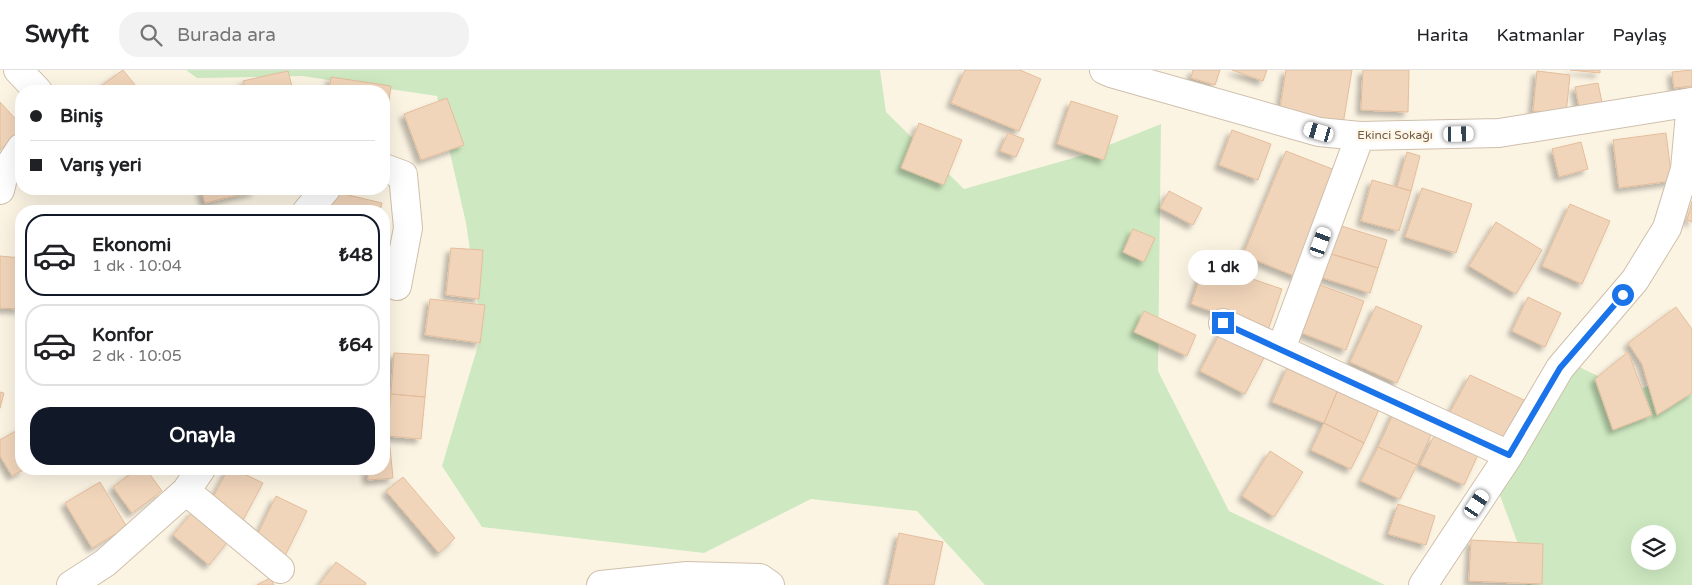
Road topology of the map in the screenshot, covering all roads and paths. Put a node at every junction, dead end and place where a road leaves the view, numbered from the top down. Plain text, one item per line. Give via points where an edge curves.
1 (18, 70) edge
2 (1104, 70) edge
3 (32, 85) edge
4 (1692, 102) edge
5 (1360, 136) junction
6 (15, 157) edge
7 (390, 170) edge
8 (0, 190) edge
9 (321, 195) edge
10 (312, 205) edge
11 (398, 286) dead end
12 (1223, 323) dead end
13 (1281, 349) junction
14 (1509, 455) junction
15 (197, 475) edge
16 (186, 491) junction
17 (280, 569) dead end
18 (71, 585) edge
19 (601, 585) edge
20 (770, 585) edge
21 (1423, 585) edge

1 - 3 street
2 - 5 street, Ekinci Sokağı via 1319,132
4 - 5 street, Ekinci Sokağı via 1499,133
4 - 14 street via 1685,169 1667,228 1635,280 1560,368
5 - 13 street
6 - 8 street via 4,174
7 - 11 street via 403,175 408,228
9 - 10 street
12 - 13 street
13 - 14 street
14 - 21 street
15 - 16 street
16 - 17 street
16 - 18 street via 105,563
19 - 20 street via 687,576 760,578

